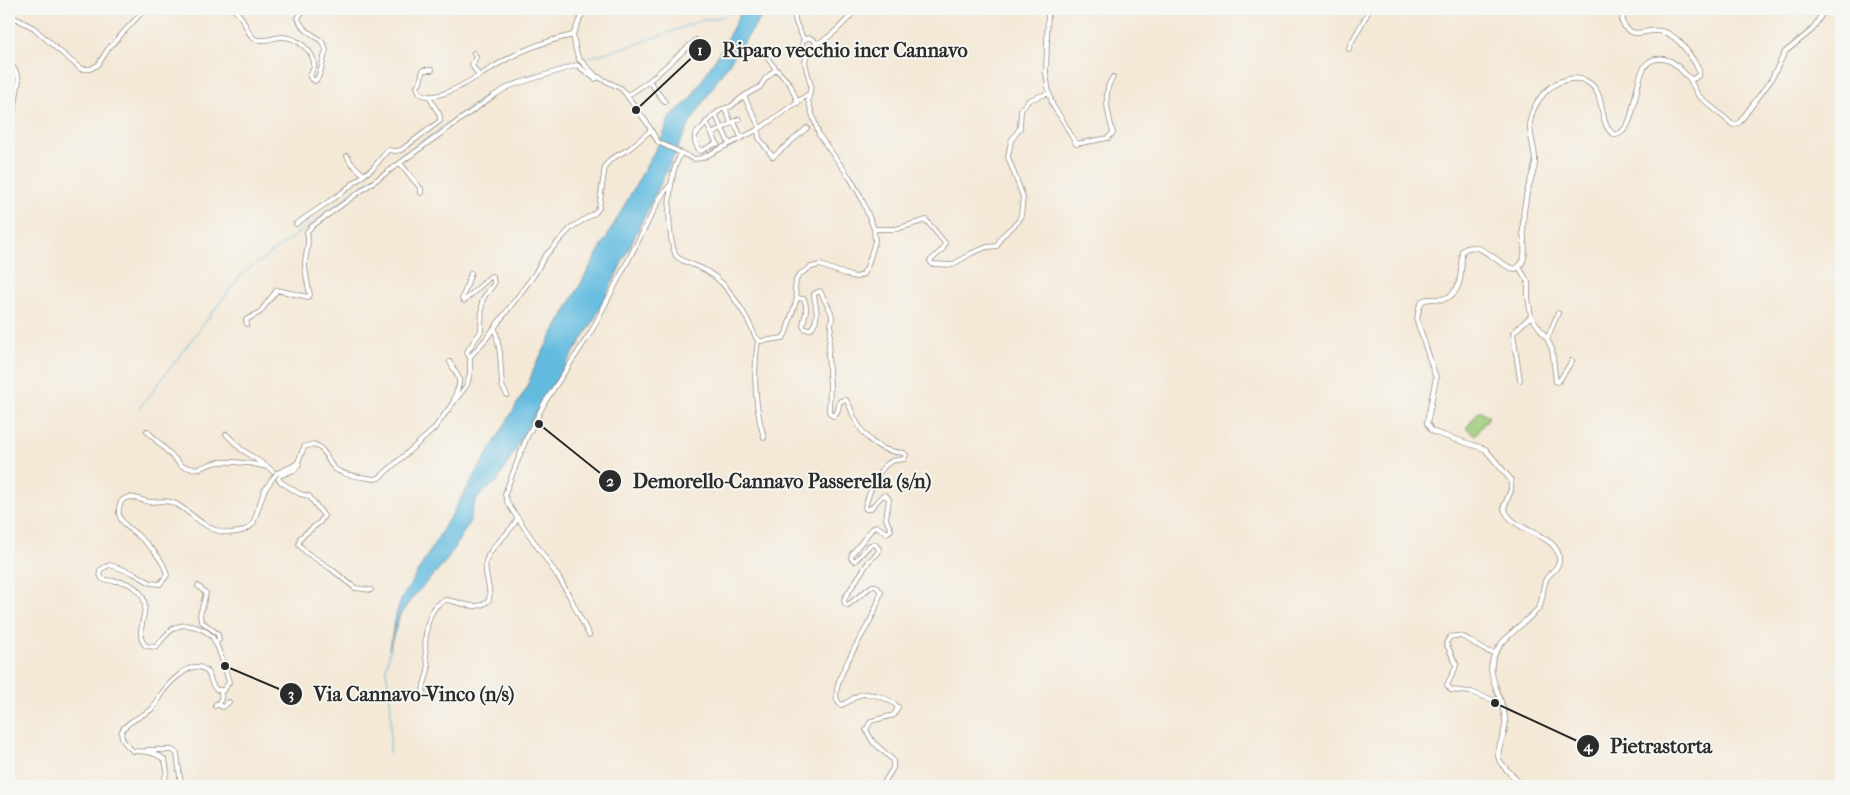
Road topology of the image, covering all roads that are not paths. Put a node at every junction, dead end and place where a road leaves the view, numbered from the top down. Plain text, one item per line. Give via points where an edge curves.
1 (145, 9) edge
2 (233, 9) edge
3 (309, 9) edge
4 (584, 9) edge
5 (793, 9) edge
6 (857, 9) edge
7 (1048, 9) edge
8 (1370, 9) edge
9 (1625, 9) edge
10 (1825, 9) edge
11 (9, 16) edge
12 (573, 35) junction
13 (804, 40) junction
14 (816, 42) junction
15 (699, 45) dead end
16 (1349, 49) dead end
17 (474, 52) dead end
18 (807, 52) junction
19 (768, 59) dead end
20 (9, 60) edge
21 (776, 69) junction
22 (432, 70) dead end
23 (479, 76) junction
24 (597, 76) junction
25 (1113, 77) dead end
26 (1689, 78) junction
27 (649, 81) junction
28 (1049, 93) junction
29 (810, 94) junction
30 (430, 96) junction
31 (627, 96) junction
32 (744, 96) junction
33 (665, 102) dead end
34 (798, 103) junction
35 (725, 108) junction
36 (715, 114) junction
37 (739, 119) dead end
38 (706, 122) junction
39 (733, 122) junction
40 (759, 128) junction
41 (807, 128) dead end
42 (722, 129) junction
43 (651, 130) junction
44 (712, 134) junction
45 (741, 138) junction
46 (9, 141) edge
47 (717, 143) junction
48 (729, 143) junction
49 (720, 148) junction
50 (680, 152) junction
51 (347, 156) dead end
52 (400, 163) junction
53 (364, 175) junction
54 (671, 184) junction
55 (421, 194) dead end
56 (296, 224) dead end
57 (874, 230) junction
58 (1519, 267) junction
59 (471, 273) dead end
60 (797, 298) junction
61 (1558, 313) dead end
62 (1532, 316) junction
63 (247, 324) dead end
64 (495, 328) junction
65 (1547, 339) junction
66 (758, 340) junction
67 (470, 357) junction
68 (1572, 361) dead end
69 (450, 362) dead end
70 (1520, 380) dead end
71 (507, 395) dead end
72 (453, 403) junction
73 (147, 431) dead end
74 (226, 434) dead end
75 (764, 438) dead end
76 (269, 468) junction
77 (276, 476) junction
78 (517, 519) junction
79 (198, 586) dead end
80 (371, 590) dead end
81 (589, 635) dead end
82 (215, 642) junction
83 (1495, 653) junction
84 (221, 691) junction
85 (424, 695) dead end
86 (1500, 700) junction
87 (229, 702) dead end
88 (138, 751) junction
89 (162, 786) edge
90 (181, 786) edge
91 (882, 786) edge
92 (1520, 786) edge

1 - 11 street via 108,49 98,65 90,69 81,69 34,28
2 - 3 street via 242,16 250,36 256,39 288,38 307,50 314,66 310,77 315,81 326,50 323,42 299,23 301,13
4 - 12 street
5 - 13 street
6 - 14 street via 827,38
7 - 28 street via 1046,73
8 - 16 street
9 - 26 main road via 1622,22 1626,29 1634,33 1660,31 1673,36 1685,47 1699,70 1697,77
10 - 26 street via 1812,30 1785,52 1771,80 1739,124 1733,125 1698,94
12 - 23 street via 520,52
12 - 24 street via 579,60
13 - 14 street via 810,38
13 - 18 street via 801,45
14 - 18 street via 813,51
15 - 27 street via 696,40
17 - 23 street via 476,57 472,65
18 - 29 street via 805,63
19 - 21 street
20 - 46 street via 19,80
21 - 32 street via 760,87
21 - 34 street via 790,84
22 - 30 street via 423,70 417,86 422,94
23 - 30 street via 452,90
24 - 31 street via 622,89
24 - 52 street via 596,79 577,65 510,86
25 - 28 street via 1109,82 1107,104 1113,133 1108,138 1079,145 1074,143
26 - 58 main road via 1670,61 1656,60 1648,64 1639,78 1633,113 1622,131 1615,135 1606,126 1598,92 1587,81 1579,78 1560,82 1543,93 1530,123 1534,165 1523,219 1524,260
27 - 31 street
27 - 33 street
28 - 57 street via 1025,104 1020,128 1011,141 1008,157 1023,197 1021,215 997,246 972,253 952,265 934,265 930,261 944,249 945,243 926,220 901,228
29 - 34 street
29 - 57 street via 808,101 819,135 850,178
30 - 53 street via 440,121 401,150 388,150
31 - 43 street
32 - 35 street
32 - 40 street
34 - 40 street
35 - 36 street
35 - 39 street
36 - 38 street
36 - 42 street
37 - 39 street
38 - 44 street
38 - 47 street via 695,135 698,149 704,150
39 - 42 street
39 - 45 street
40 - 41 street via 759,138 773,156
40 - 45 street
42 - 44 street
42 - 48 street
43 - 50 street via 658,142
43 - 64 street via 605,166 599,208 572,227 545,256
44 - 47 street
45 - 48 street
47 - 49 street
48 - 49 street
49 - 50 street via 698,159
50 - 54 street
51 - 53 street
52 - 55 street via 421,189
52 - 63 street via 307,232 305,272 310,295 277,290 260,312 246,320
53 - 56 street
54 - 66 street via 671,238 676,256 706,270 721,283 749,321
54 - 78 street via 662,195 592,332 545,402 527,437 505,495
57 - 60 street via 875,246 863,274 851,276 820,265 811,268 796,280
58 - 62 street via 1528,282
58 - 83 main road via 1510,268 1476,248 1465,249 1462,251 1462,272 1454,291 1444,298 1422,301 1417,320 1436,378 1426,418 1429,426 1436,433 1479,446 1492,455 1511,480 1511,490 1504,507 1508,515 1514,522 1552,543 1559,554 1557,567 1546,579 1539,608
59 - 67 street via 463,292 464,301 491,276 494,284 484,297 481,331 468,350
60 - 66 street via 783,338
60 - 91 street via 804,299 806,304 805,329 810,330 814,325 818,310 814,294 817,291 822,293 831,312 828,355 830,414 837,414 840,401 846,400 870,440 885,451 906,455 884,468 872,485 865,507 870,509 882,496 888,496 886,519 890,530 887,533 876,526 852,554 855,561 870,546 875,544 879,549 846,596 845,604 872,586 881,592 871,620 836,689 836,698 841,705 867,694 898,707 894,715 872,721 866,730 873,742 893,760 893,768
61 - 65 street
62 - 65 street
62 - 70 street via 1513,333
64 - 67 street
64 - 71 street via 502,386
65 - 68 street via 1554,356 1556,382
66 - 75 street via 756,403
67 - 72 street via 467,385
69 - 72 street via 460,384
72 - 77 street via 433,430 379,478 340,471 324,451 313,444 304,447 298,462
73 - 76 street via 182,466 201,469 217,462 232,462
74 - 76 street
76 - 77 street
77 - 80 street via 294,490 309,496 324,516 299,541 303,550 355,588
77 - 82 street via 264,491 253,524 237,533 206,526 176,504 166,501 148,502 129,497 120,504 121,520 145,542 167,575 160,584 155,584 110,565 100,570 102,579 128,583 144,597 142,642 156,647 183,624 206,631
78 - 81 street via 562,585
78 - 85 street via 487,558 485,576 489,600 481,606 446,600 436,607 426,627 429,666 422,689
79 - 82 street via 206,593 201,621 218,634 219,640
82 - 84 street via 229,682
83 - 86 main road via 1491,666
83 - 86 street via 1485,651 1465,636 1450,637 1446,644 1456,664 1448,684 1452,690
84 - 87 street via 221,701 215,705 223,707
84 - 88 street via 214,688 210,674 202,668 192,667 186,671 162,693 151,709 124,727 122,740 133,751
86 - 92 main road via 1506,727 1498,756
88 - 89 street via 150,751 165,760 167,771
88 - 90 street via 176,751

